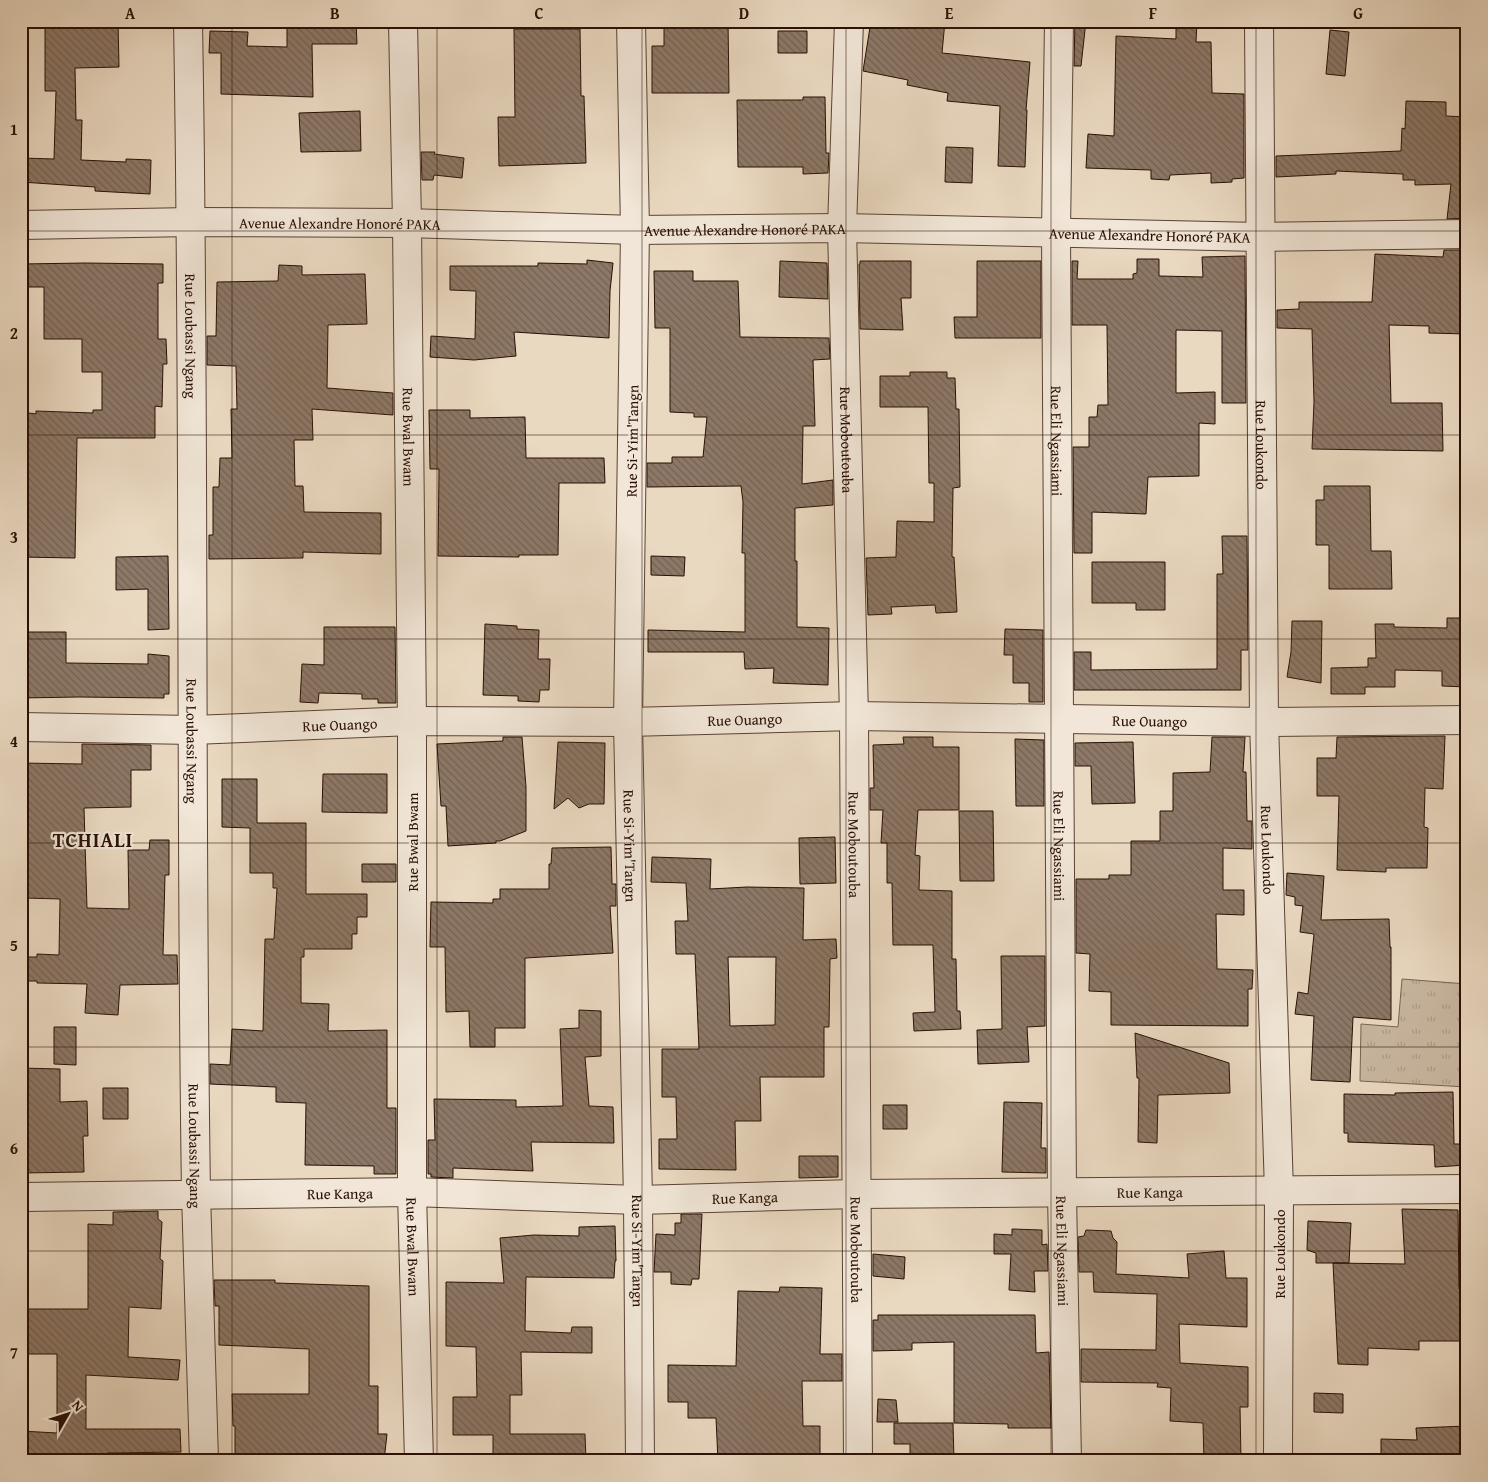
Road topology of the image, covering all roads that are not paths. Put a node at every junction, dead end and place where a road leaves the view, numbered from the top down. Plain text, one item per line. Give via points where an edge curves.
1 (188, 21) edge
2 (403, 21) edge
3 (631, 21) edge
4 (849, 21) edge
5 (1059, 21) edge
6 (1259, 21) edge
7 (192, 222) junction
8 (407, 223) junction
9 (21, 225) edge
10 (842, 228) junction
11 (635, 230) junction
12 (1056, 232) junction
13 (1467, 234) edge
14 (1260, 237) junction
15 (854, 716) junction
16 (1060, 719) junction
17 (1467, 720) edge
18 (412, 722) junction
19 (628, 722) junction
20 (1264, 722) junction
21 (21, 726) edge
22 (193, 730) junction
23 (1467, 1189) edge
24 (1279, 1191) junction
25 (412, 1192) junction
26 (1062, 1193) junction
27 (856, 1194) junction
28 (196, 1195) junction
29 (21, 1197) edge
30 (638, 1200) junction
31 (204, 1461) edge
32 (419, 1461) edge
33 (640, 1461) edge
34 (858, 1461) edge
35 (1067, 1461) edge
36 (1278, 1461) edge

1 - 7 street, Rue Loubassi Ngang
2 - 8 street, Rue Bwal Bwam
3 - 11 street, Rue Si-Yim'Tangn
4 - 10 street, Rue Moboutouba
5 - 12 street, Rue Eli Ngassiami
6 - 14 street, Rue Loukondo
7 - 8 street, Avenue Alexandre Honoré PAKA
7 - 9 street, Avenue Alexandre Honoré PAKA
7 - 22 street, Rue Loubassi Ngang
8 - 11 street, Avenue Alexandre Honoré PAKA
8 - 18 street, Rue Bwal Bwam
10 - 11 street, Avenue Alexandre Honoré PAKA
10 - 12 street, Avenue Alexandre Honoré PAKA
10 - 15 street, Rue Moboutouba
11 - 19 street, Rue Si-Yim'Tangn
12 - 14 street, Avenue Alexandre Honoré PAKA
12 - 16 street, Rue Eli Ngassiami
13 - 14 street, Avenue Alexandre Honoré PAKA
14 - 20 street, Rue Loukondo
15 - 16 street, Rue Ouango
15 - 19 street, Rue Ouango
15 - 27 street, Rue Moboutouba
16 - 20 street, Rue Ouango
16 - 26 street, Rue Eli Ngassiami
17 - 20 street, Rue Ouango
18 - 19 street, Rue Ouango
18 - 22 street, Rue Ouango
18 - 25 street, Rue Bwal Bwam
19 - 30 street, Rue Si-Yim'Tangn
20 - 24 street, Rue Loukondo
21 - 22 street, Rue Ouango
22 - 28 street, Rue Loubassi Ngang
23 - 24 street, Rue Kanga
24 - 26 street, Rue Kanga
24 - 36 street, Rue Loukondo
25 - 28 street, Rue Kanga
25 - 30 street, Rue Kanga
25 - 32 street, Rue Bwal Bwam
26 - 27 street, Rue Kanga
26 - 35 street, Rue Eli Ngassiami
27 - 30 street, Rue Kanga
27 - 34 street, Rue Moboutouba
28 - 29 street, Rue Kanga
28 - 31 street, Rue Loubassi Ngang
30 - 33 street, Rue Si-Yim'Tangn

